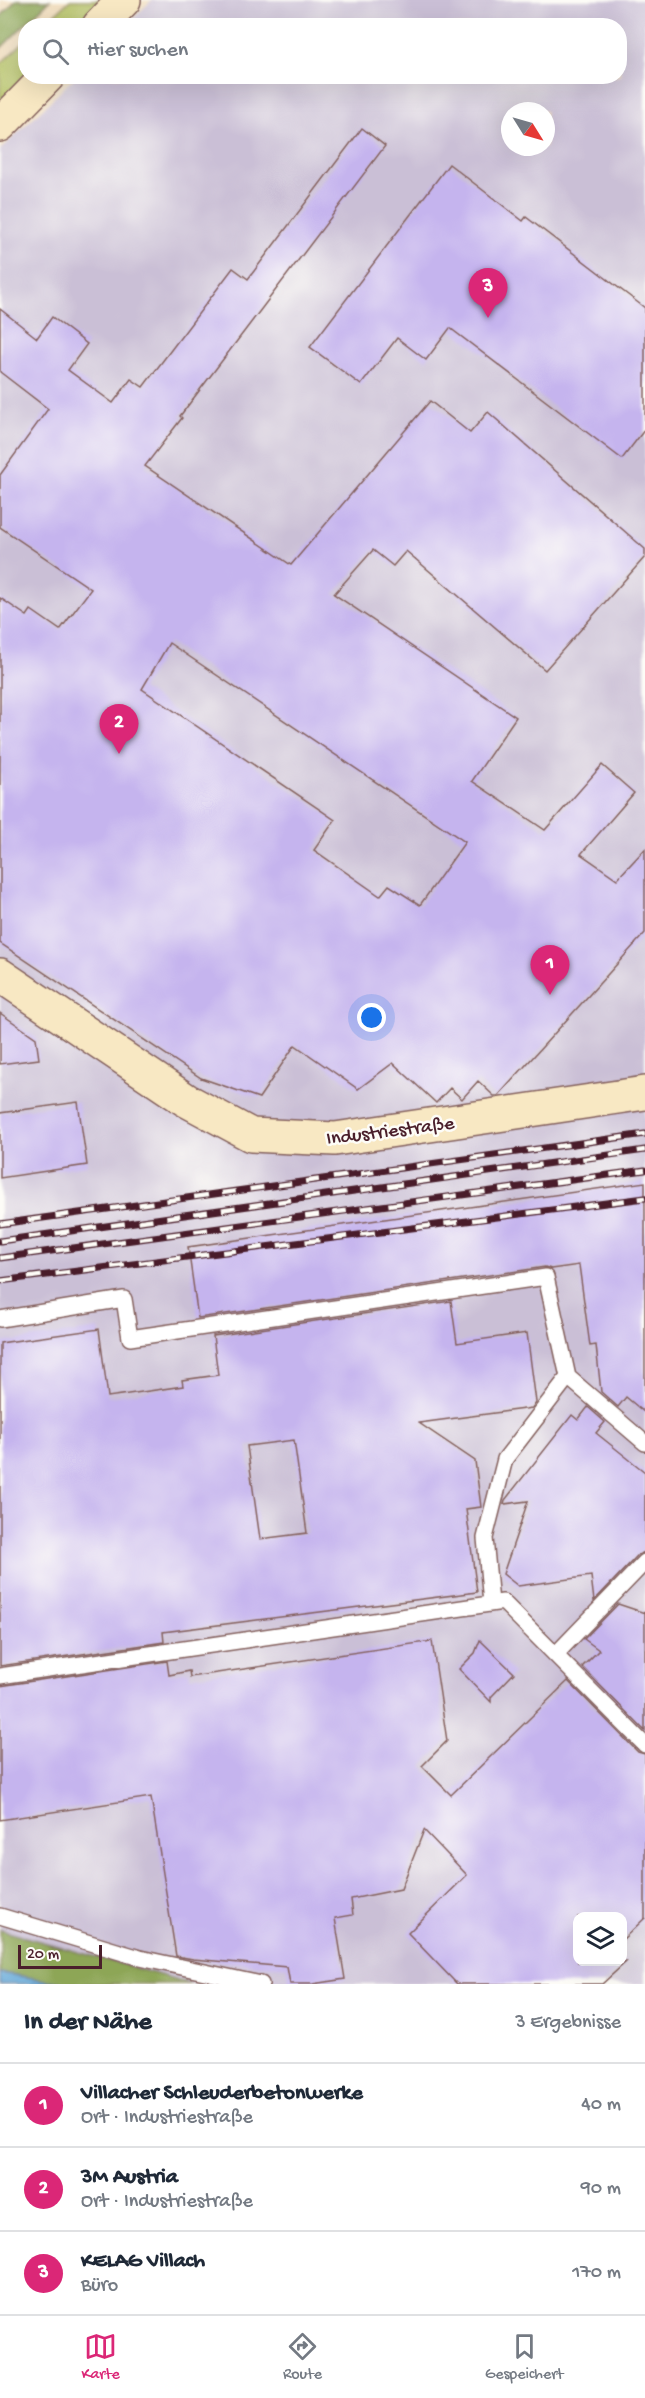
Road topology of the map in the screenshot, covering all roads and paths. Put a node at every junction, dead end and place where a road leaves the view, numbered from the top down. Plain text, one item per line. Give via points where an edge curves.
1 (124, 0) edge
2 (107, 18) edge
3 (40, 84) edge
4 (0, 125) edge
5 (0, 975) edge
6 (645, 1093) edge
7 (0, 1319) edge
8 (568, 1377) junction
9 (645, 1443) edge
10 (645, 1562) edge
11 (491, 1603) junction
12 (556, 1654) junction
13 (0, 1676) edge
14 (645, 1745) edge
15 (0, 1916) edge
16 (261, 1984) edge

1 - 2 street
3 - 4 street
5 - 6 street, Industriestraße via 186,1100 251,1135 335,1139
7 - 8 lane via 124,1299 130,1338 546,1277
8 - 9 lane
8 - 11 lane via 505,1459 485,1538
10 - 12 lane
11 - 12 lane via 503,1602
11 - 13 lane
12 - 14 lane
15 - 16 lane via 140,1958

